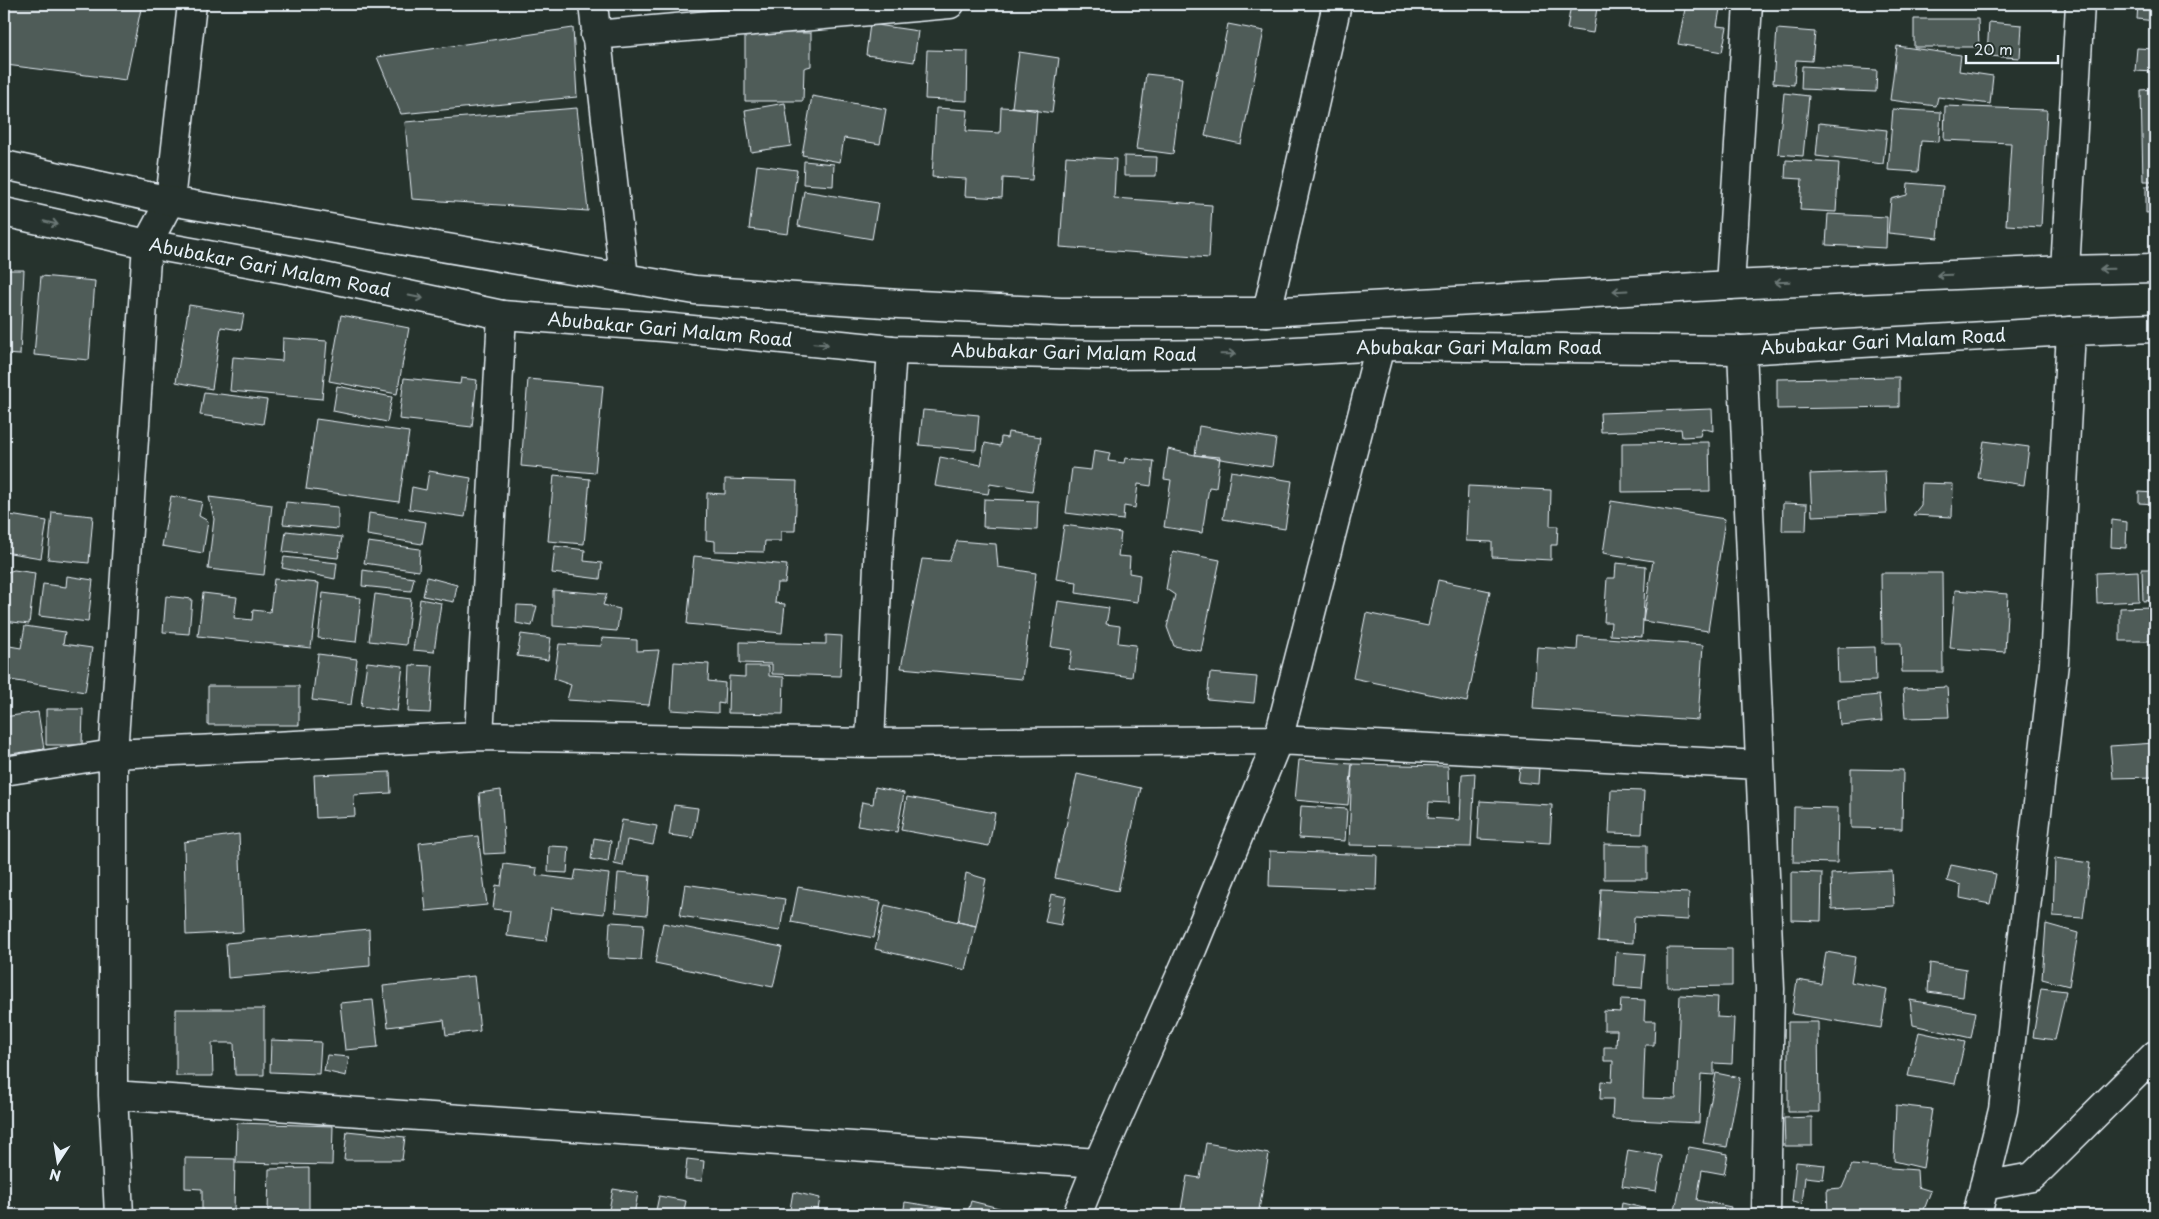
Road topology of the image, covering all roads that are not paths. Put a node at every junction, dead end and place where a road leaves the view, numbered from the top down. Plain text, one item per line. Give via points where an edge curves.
1 (192, 4) edge
2 (592, 4) edge
3 (950, 4) edge
4 (1337, 4) edge
5 (1748, 4) edge
6 (2080, 4) edge
7 (595, 35) junction
8 (4, 165) edge
9 (170, 201) junction
10 (4, 212) edge
11 (147, 244) junction
12 (2155, 268) edge
13 (2065, 270) junction
14 (624, 278) junction
15 (1730, 284) junction
16 (1267, 312) junction
17 (502, 315) junction
18 (2155, 328) edge
19 (2071, 331) junction
20 (1380, 346) junction
21 (892, 350) junction
22 (1742, 350) junction
23 (479, 736) junction
24 (1278, 740) junction
25 (870, 743) junction
26 (113, 754) junction
27 (1760, 764) junction
28 (4, 771) edge
29 (2155, 1056) edge
30 (113, 1095) junction
31 (1098, 1163) junction
32 (1984, 1186) junction
33 (119, 1215) edge
34 (1077, 1215) edge
35 (1766, 1215) edge
36 (1977, 1215) edge

1 - 9 street
2 - 7 street
3 - 7 street
4 - 16 street
5 - 15 street
6 - 13 street
7 - 14 street
8 - 9 street
9 - 11 street
9 - 14 street
10 -> 11 street, Abubakar Gari Malam Road
11 -> 17 street, Abubakar Gari Malam Road via 291,270
11 - 26 street
12 -> 13 street
13 -> 15 street
14 - 16 street via 695,290 899,304 1061,312
15 -> 16 street
17 -> 21 street, Abubakar Gari Malam Road
17 - 23 street
18 - 19 street, Abubakar Gari Malam Road
19 - 22 street, Abubakar Gari Malam Road
19 - 32 street via 2054,663 2003,1110
21 -> 20 street, Abubakar Gari Malam Road via 1126,355 1245,354
20 - 22 street, Abubakar Gari Malam Road
20 - 24 street
21 - 25 street
22 - 27 street
23 - 25 street
23 - 26 street
24 - 25 street
24 - 27 street
24 - 31 street
26 - 28 street
26 - 30 street
27 - 35 street via 1770,989
29 - 32 street via 2032,1177
30 - 31 street
30 - 33 street
31 - 34 street
32 - 36 street

